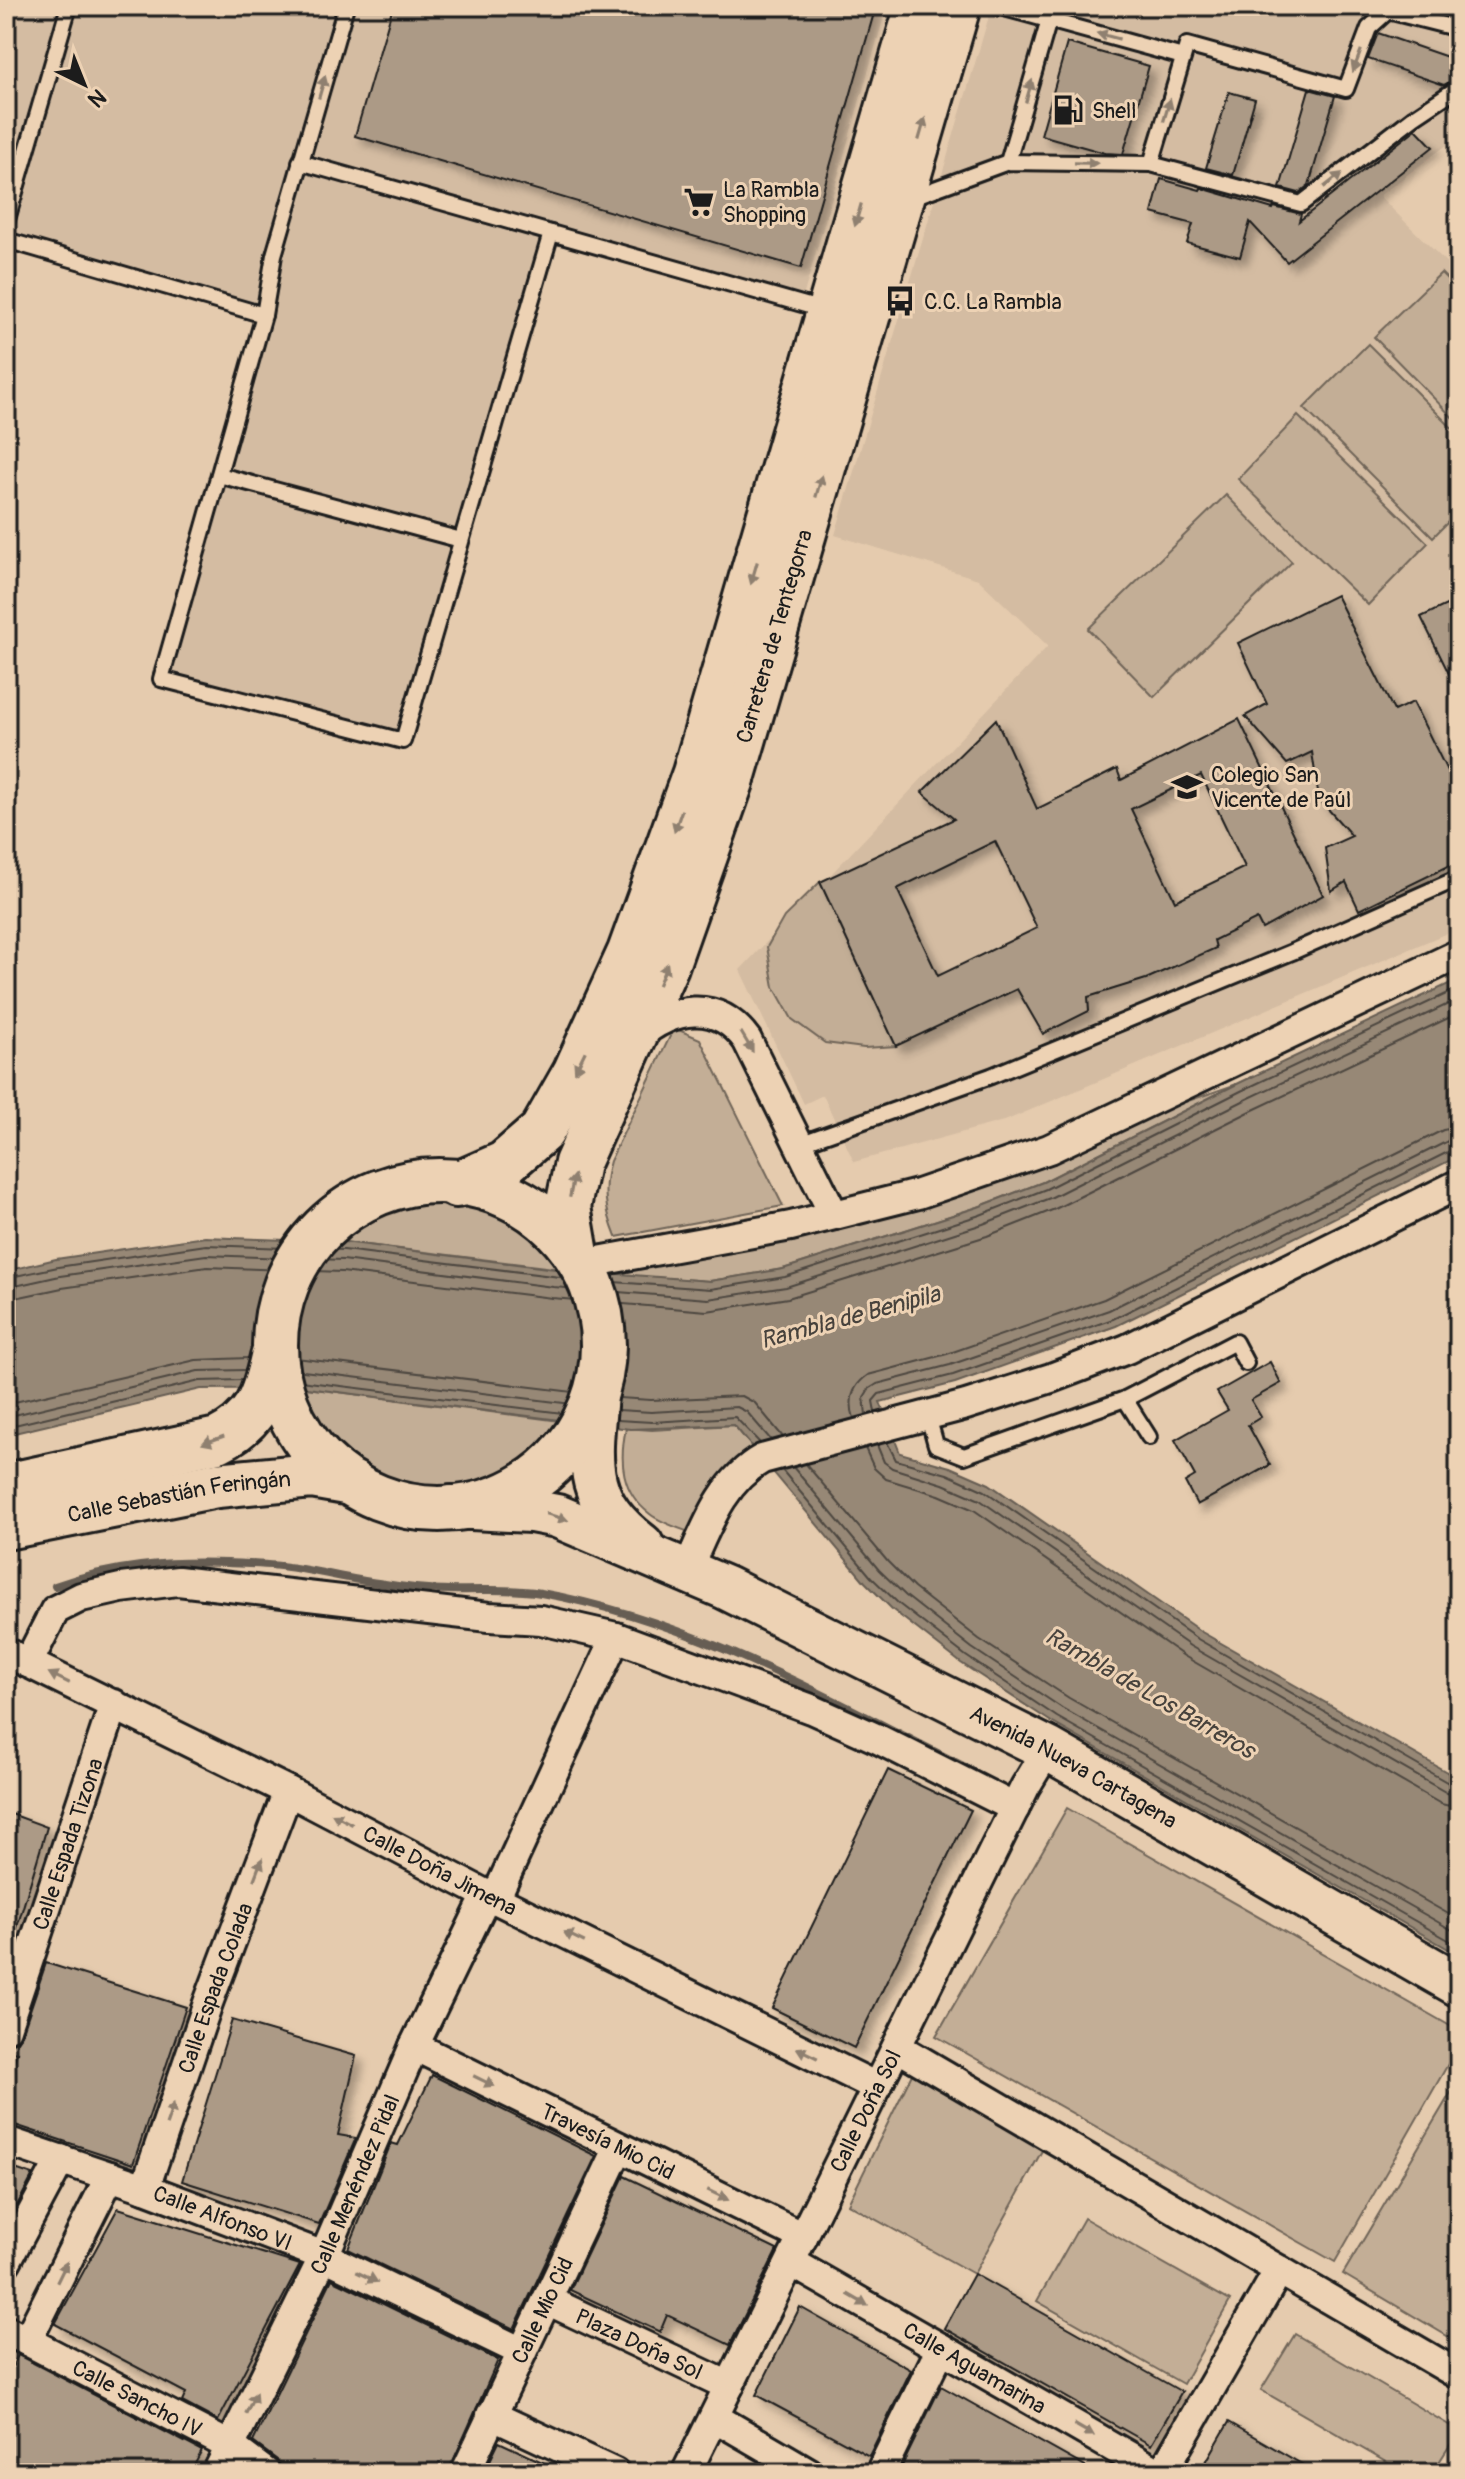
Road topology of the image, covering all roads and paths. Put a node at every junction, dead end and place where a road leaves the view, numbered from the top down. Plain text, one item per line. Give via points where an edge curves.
1 (69, 6) edge
2 (346, 6) edge
3 (918, 6) edge
4 (958, 6) edge
5 (997, 6) edge
6 (1049, 20) junction
7 (1459, 29) edge
8 (1183, 57) junction
9 (1459, 87) edge
10 (300, 162) junction
11 (1008, 162) junction
12 (1151, 164) junction
13 (901, 201) junction
14 (6, 223) edge
15 (551, 233) junction
16 (6, 240) edge
17 (830, 311) junction
18 (264, 315) junction
19 (219, 475) junction
20 (461, 540) junction
21 (1459, 878) edge
22 (1459, 954) edge
23 (633, 1040) junction
24 (799, 1144) junction
25 (1459, 1184) edge
26 (456, 1185) junction
27 (834, 1215) junction
28 (581, 1263) junction
29 (1246, 1363) dead end
30 (273, 1377) junction
31 (1125, 1399) junction
32 (591, 1415) junction
33 (928, 1416) junction
34 (1149, 1437) dead end
35 (352, 1483) junction
36 (452, 1507) junction
37 (8, 1522) edge
38 (682, 1568) junction
39 (616, 1637) junction
40 (17, 1657) edge
41 (114, 1704) junction
42 (1048, 1749) junction
43 (288, 1791) junction
44 (1015, 1808) junction
45 (491, 1897) junction
46 (1459, 1985) edge
47 (6, 2028) edge
48 (414, 2046) junction
49 (897, 2047) junction
50 (877, 2087) junction
51 (6, 2141) edge
52 (619, 2147) junction
53 (61, 2159) junction
54 (110, 2176) junction
55 (145, 2188) junction
56 (797, 2249) junction
57 (324, 2256) junction
58 (6, 2262) edge
59 (1279, 2270) junction
60 (547, 2300) junction
61 (17, 2336) edge
62 (941, 2348) junction
63 (522, 2352) junction
64 (1459, 2375) edge
65 (729, 2386) junction
66 (491, 2415) junction
67 (714, 2417) junction
68 (230, 2446) junction
69 (217, 2473) edge
70 (266, 2473) edge
71 (465, 2473) edge
72 (615, 2473) edge
73 (686, 2473) edge
74 (810, 2473) edge
75 (880, 2473) edge
76 (1160, 2473) edge

1 - 14 lane
10 -> 2 lane
3 -> 17 main road, Carretera de Tentegorra
13 -> 4 main road, Carretera de Tentegorra
5 - 6 lane
8 -> 6 lane
11 -> 6 lane
7 -> 8 lane via 1388,11 1369,28 1346,89 1187,45
12 -> 8 lane
12 -> 9 lane via 1301,204
10 - 15 lane
10 - 18 lane via 274,255
11 -> 12 lane
11 - 13 lane
23 -> 13 main road, Carretera de Tentegorra via 682,926 731,782
15 - 17 lane
15 - 20 lane
16 - 18 lane
17 -> 26 main road, Carretera de Tentegorra via 695,773 630,952 542,1131 504,1164
18 - 19 lane
19 - 20 lane
19 - 20 lane via 161,679 403,741
21 - 24 lane via 991,1076
22 - 27 street via 1049,1149 918,1194
23 -> 24 street via 681,1012 712,1013 727,1020 747,1040
28 -> 23 main road, Carretera de Tentegorra via 568,1207 577,1163
24 - 27 street
25 - 33 street via 1127,1349
26 - 28 main road via 496,1194 532,1211
26 - 30 main road via 418,1184 375,1195 312,1241 296,1263 276,1315
27 - 28 street
28 - 32 main road via 598,1300 603,1332 603,1364
29 - 31 lane via 1235,1342
30 - 35 main road via 313,1452
30 -> 37 main road, Calle Sebastián Feringán via 242,1426 218,1440
31 - 33 lane via 964,1456 936,1445
31 - 34 lane
32 - 36 main road via 562,1454 535,1478 504,1495
32 - 38 main road, Avenida Nueva Cartagena via 591,1473 598,1493 628,1533
33 - 38 street via 762,1459 727,1488
35 - 36 main road via 401,1502
35 - 37 main road, Calle Sebastián Feringán via 312,1476 217,1485
36 -> 38 main road, Avenida Nueva Cartagena via 557,1516
38 - 42 main road, Avenida Nueva Cartagena
39 - 40 street via 541,1620 178,1581 81,1597 55,1610
39 - 44 street via 811,1709
39 - 45 street, Calle Menéndez Pidal
41 -> 40 street, Calle Doña Jimena
41 - 43 street, Calle Doña Jimena
41 - 47 street, Calle Espada Tizona
42 - 44 street, Calle Doña Sol
42 - 46 main road, Avenida Nueva Cartagena
45 -> 43 street, Calle Doña Jimena
55 -> 43 street, Calle Espada Colada
44 - 49 street, Calle Doña Sol
45 - 48 street, Calle Menéndez Pidal
50 -> 45 street, Calle Doña Jimena
48 -> 52 street, Travesía Mio Cid
48 - 57 street, Calle Menéndez Pidal
49 - 50 street, Calle Doña Sol
49 - 59 street
50 - 56 street, Calle Doña Sol
51 - 53 street, Calle Alfonso VI
52 -> 56 street, Travesía Mio Cid
52 - 60 street, Calle Mio Cid
53 - 54 street, Calle Alfonso VI
53 - 58 street
54 - 55 street, Calle Alfonso VI
61 -> 54 street
55 - 57 street, Calle Alfonso VI
56 -> 62 street, Calle Aguamarina
56 - 65 street, Calle Doña Sol
57 -> 63 street, Calle Alfonso VI
68 -> 57 street, Calle Menéndez Pidal
59 - 64 street
59 - 76 street
60 - 63 street, Calle Mio Cid
60 - 65 street, Plaza Doña Sol
61 - 68 street, Calle Sancho IV
62 - 75 street
62 -> 76 street, Calle Aguamarina
63 - 66 street, Calle Mio Cid
65 - 67 street, Calle Doña Sol
66 - 71 street, Calle Mio Cid
66 - 72 street
67 - 73 street, Calle Doña Sol
67 - 74 street
68 - 69 street, Calle Menéndez Pidal
68 - 70 street, Calle Sancho IV

